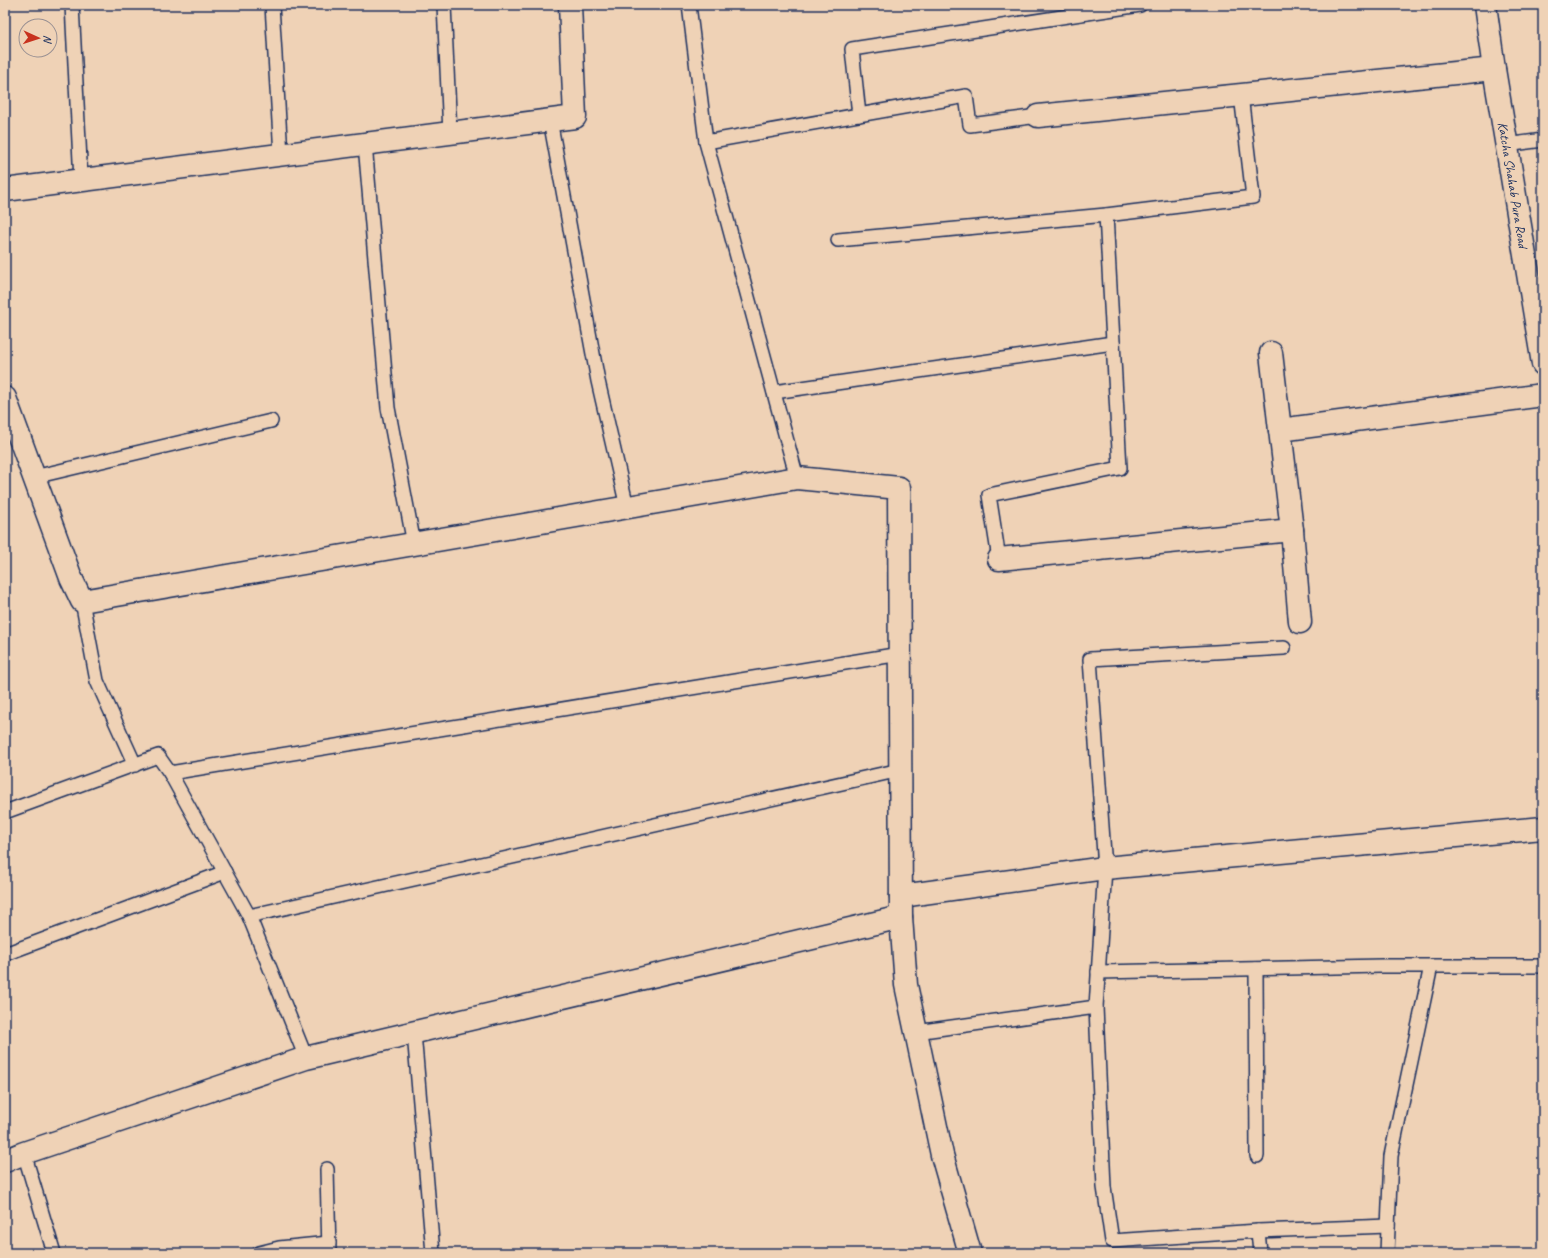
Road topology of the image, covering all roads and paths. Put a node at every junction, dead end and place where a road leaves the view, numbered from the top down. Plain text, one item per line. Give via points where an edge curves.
1 (72, 5) edge
2 (272, 5) edge
3 (444, 5) edge
4 (570, 5) edge
5 (689, 5) edge
6 (1140, 5) edge
7 (1485, 5) edge
8 (1494, 69) junction
9 (1241, 95) junction
10 (859, 115) junction
11 (1038, 116) joint
12 (550, 120) junction
13 (450, 133) junction
14 (1543, 140) edge
15 (706, 142) junction
16 (365, 144) junction
17 (1506, 145) junction
18 (282, 155) junction
19 (81, 181) junction
20 (5, 190) edge
21 (1106, 215) junction
22 (838, 240) dead end
23 (1113, 342) junction
24 (1271, 353) dead end
25 (1543, 364) edge
26 (774, 392) junction
27 (1543, 395) edge
28 (5, 398) edge
29 (271, 421) dead end
30 (1280, 430) junction
31 (34, 477) junction
32 (797, 478) junction
33 (628, 507) junction
34 (1292, 530) junction
35 (414, 544) junction
36 (999, 559) joint
37 (82, 601) junction
38 (1300, 622) dead end
39 (1284, 648) dead end
40 (900, 654) junction
41 (135, 765) junction
42 (900, 770) junction
43 (170, 773) junction
44 (5, 812) edge
45 (1543, 828) edge
46 (1104, 868) junction
47 (225, 872) junction
48 (901, 907) junction
49 (249, 916) junction
50 (5, 954) edge
51 (1431, 966) junction
52 (1543, 966) edge
53 (1256, 968) junction
54 (1098, 972) junction
55 (1096, 1007) junction
56 (916, 1032) junction
57 (414, 1033) junction
58 (306, 1058) junction
59 (1258, 1156) dead end
60 (15, 1157) edge
61 (327, 1169) dead end
62 (1388, 1226) junction
63 (1258, 1232) junction
64 (329, 1248) edge
65 (54, 1253) edge
66 (259, 1253) edge
67 (433, 1253) edge
68 (970, 1253) edge
69 (1260, 1253) edge
70 (1387, 1253) edge

1 - 19 lane
2 - 18 lane
3 - 13 lane
4 - 12 street via 575,116
5 - 15 lane
6 - 10 lane via 852,49
7 - 8 street, Katcha Shahab Pura Road
8 - 9 street
8 - 17 street, Katcha Shahab Pura Road
9 - 11 street
9 - 21 lane via 1253,197
10 - 11 lane via 966,96 970,125
10 - 15 lane
12 - 13 street
12 - 33 lane via 598,380
13 - 16 street
14 - 17 lane
15 - 26 lane
16 - 18 street
16 - 35 lane via 388,408
17 - 25 street, Katcha Shahab Pura Road
18 - 19 street
19 - 20 street
21 - 22 lane
21 - 23 lane
23 - 26 lane
23 - 36 lane via 1120,468 989,495
24 - 30 street
26 - 32 lane
27 - 30 street
28 - 31 street
29 - 31 lane
30 - 34 street
31 - 37 street
32 - 33 street
32 - 40 street via 899,488
33 - 35 street
34 - 36 street
34 - 38 street
35 - 37 street
37 - 41 lane via 97,681
39 - 46 lane via 1090,659
40 - 42 street
40 - 43 lane
41 - 43 lane via 158,756
41 - 44 lane
42 - 48 street
42 - 49 lane
43 - 47 lane
45 - 46 street
46 - 48 street
46 - 54 lane
47 - 49 lane
47 - 50 lane
48 - 56 street via 906,985
48 - 57 street
49 - 58 lane
51 - 52 lane
51 - 53 lane
51 - 62 lane via 1391,1156
53 - 54 lane
53 - 59 lane
54 - 55 lane
55 - 56 lane
55 - 63 lane via 1104,1187 1112,1241
56 - 68 street via 942,1155
57 - 58 street
57 - 67 lane
58 - 60 street
60 - 65 lane
61 - 64 lane
62 - 63 lane
62 - 70 lane
63 - 69 lane
64 - 66 lane via 280,1248

